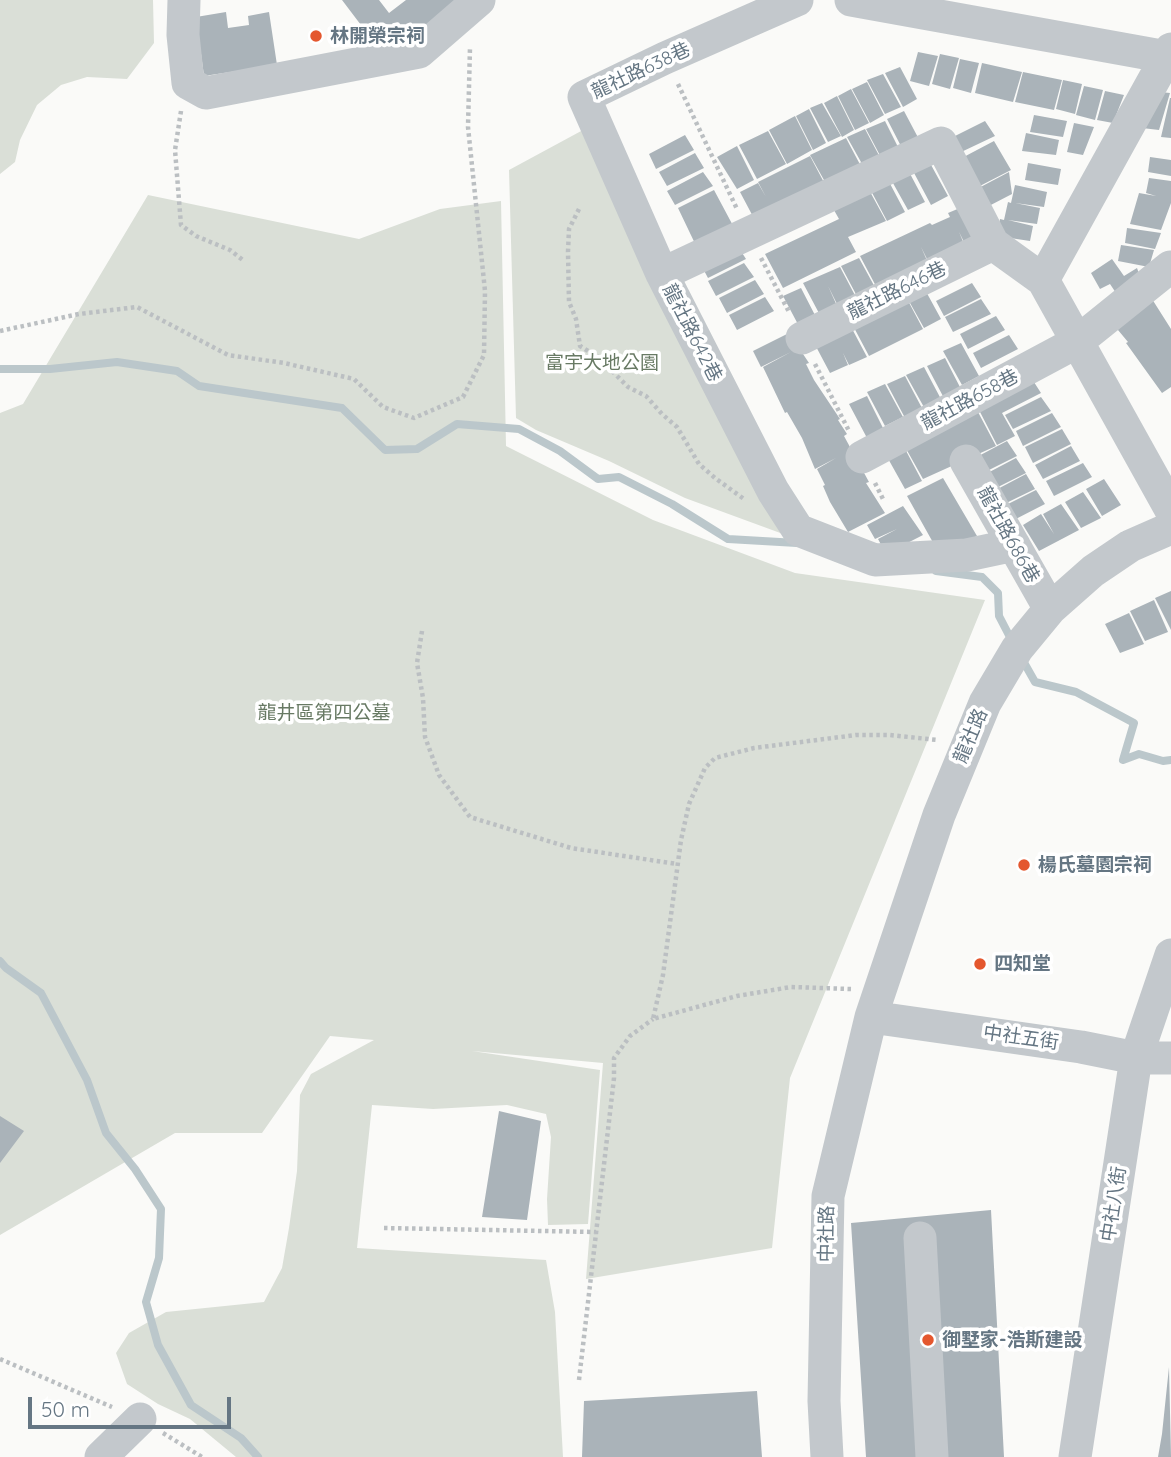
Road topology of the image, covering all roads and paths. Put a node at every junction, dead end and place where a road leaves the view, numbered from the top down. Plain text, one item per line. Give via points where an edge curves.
1 (184, 0) edge
2 (797, 0) edge
3 (852, 0) edge
4 (475, 4) edge
5 (1169, 53) edge
6 (665, 58) junction
7 (188, 83) junction
8 (579, 209) dead end
9 (748, 232) junction
10 (993, 244) junction
11 (244, 261) dead end
12 (1170, 266) edge
13 (662, 274) junction
14 (1043, 280) junction
15 (0, 331) edge
16 (802, 338) junction
17 (1077, 342) junction
18 (862, 457) junction
19 (967, 461) dead end
20 (884, 502) dead end
21 (1171, 510) edge
22 (787, 513) junction
23 (1171, 528) edge
24 (1014, 545) junction
25 (1050, 609) junction
26 (422, 631) dead end
27 (966, 746) junction
28 (677, 864) junction
29 (1171, 955) edge
30 (875, 1004) junction
31 (653, 1019) junction
32 (1136, 1058) junction
33 (1171, 1058) edge
34 (384, 1228) dead end
35 (596, 1232) junction
36 (920, 1238) dead end
37 (0, 1359) edge
38 (579, 1380) dead end
39 (140, 1419) junction
40 (102, 1457) edge
41 (202, 1457) edge
42 (827, 1457) edge
43 (932, 1457) edge
44 (1075, 1457) edge

1 - 7 street
2 - 6 street, 龍社路638巷
3 - 5 street
4 - 7 street via 419,52 206,93
4 - 15 path via 468,127 485,291 484,355 463,397 414,418 383,407 354,379 228,355 137,307
5 - 14 street
6 - 9 path
6 - 13 street, 龍社路638巷 via 584,97
7 - 11 path via 175,150 181,225
8 - 22 path via 569,229 568,251 569,302 580,346 628,387 646,396 677,427 699,464 715,478 762,510
9 - 10 street, 龍社路642巷 via 941,143
9 - 13 street, 龍社路642巷
9 - 16 path
10 - 14 street
10 - 16 street, 龍社路646巷
12 - 17 street
13 - 22 street, 龍社路642巷
14 - 17 street
16 - 18 path
17 - 18 street, 龍社路658巷
17 - 21 street
18 - 20 path
19 - 24 street, 龍社路686巷
22 - 24 street, 龍社路642巷 via 799,530 875,560 968,555
23 - 25 street, 龍社路 via 1130,546
24 - 25 street, 龍社路686巷
25 - 27 street, 龍社路 via 1013,654
26 - 28 path via 417,663 425,737 439,775 470,817 571,848
27 - 28 path via 856,735 754,748 715,758 705,768 689,804
27 - 30 street, 龍社路
28 - 31 path
29 - 32 street, 中社八街
30 - 31 path via 791,987
30 - 32 street, 中社五街
30 - 42 street, 中社路 via 828,1196
31 - 35 path via 629,1036 614,1058
32 - 33 street, 中社五街
32 - 44 street, 中社八街
34 - 35 path
35 - 38 path
36 - 43 street
37 - 39 path
39 - 40 street
39 - 41 path

